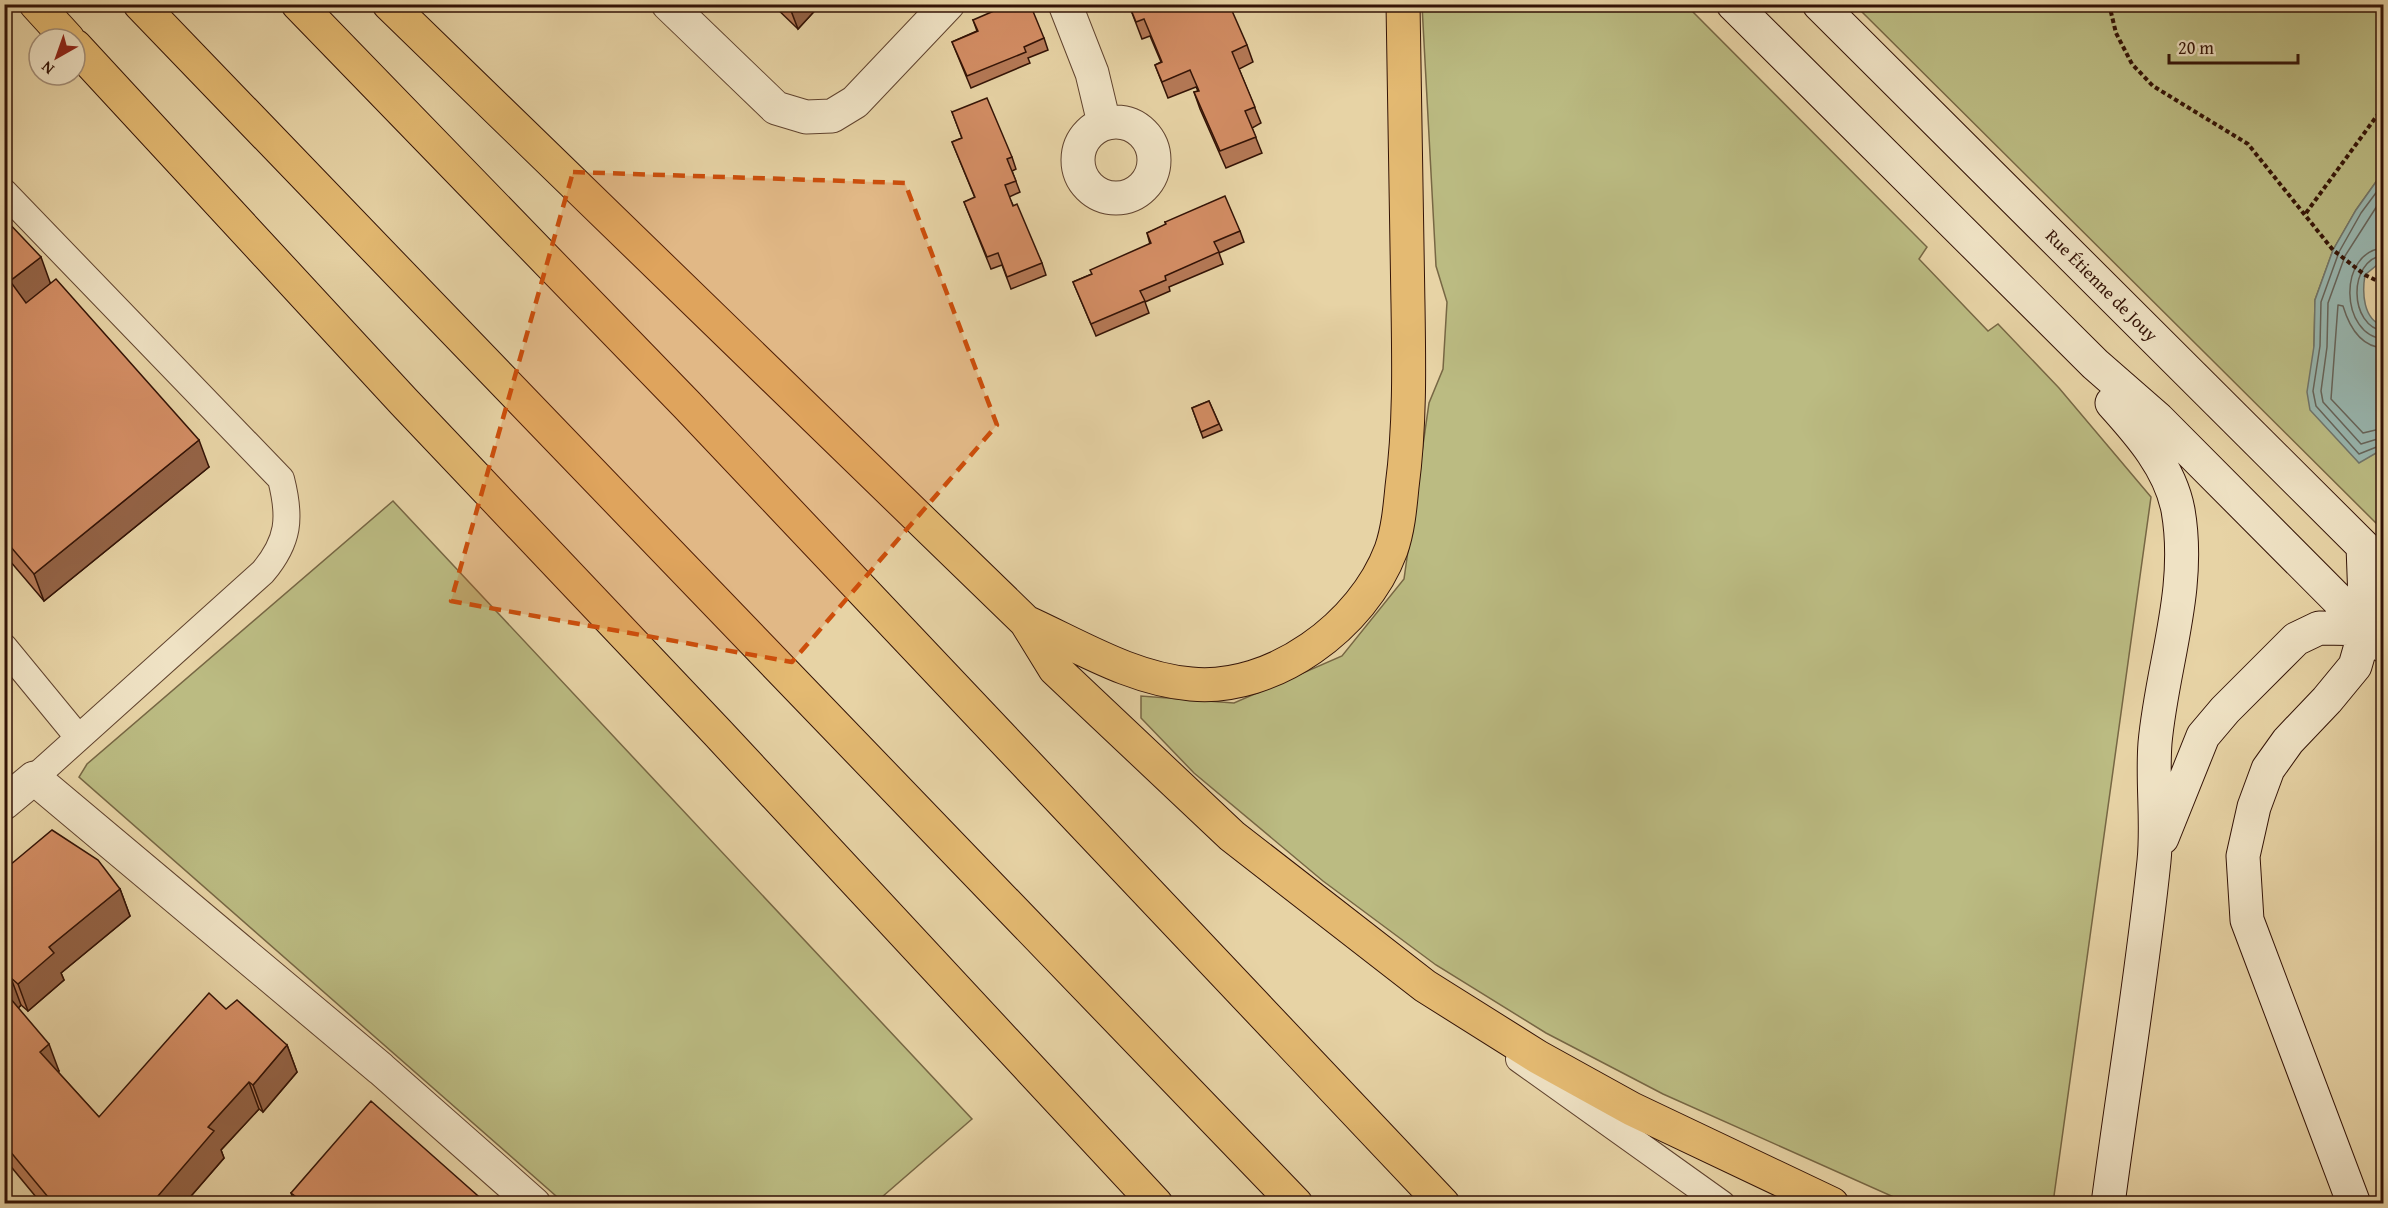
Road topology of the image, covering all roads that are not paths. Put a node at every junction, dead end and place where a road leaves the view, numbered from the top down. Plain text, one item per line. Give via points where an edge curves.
1 (36, 4) edge
2 (140, 4) edge
3 (298, 4) edge
4 (389, 4) edge
5 (668, 4) edge
6 (948, 4) edge
7 (1065, 4) edge
8 (1403, 4) edge
9 (1733, 4) edge
10 (1819, 4) edge
11 (57, 27) edge
12 (87, 59) edge
13 (1104, 123) dead end
14 (4, 192) edge
15 (2095, 364) junction
16 (2373, 556) edge
17 (1026, 622) junction
18 (2378, 634) edge
19 (4, 647) edge
20 (78, 737) junction
21 (34, 777) junction
22 (4, 803) edge
23 (2154, 859) junction
24 (1425, 986) junction
25 (1108, 1153) junction
26 (534, 1203) edge
27 (1133, 1203) edge
28 (1156, 1203) edge
29 (1296, 1203) edge
30 (1443, 1203) edge
31 (1722, 1203) edge
32 (1832, 1203) edge
33 (2108, 1203) edge
34 (2354, 1203) edge

1 - 11 highway
2 - 29 highway
3 - 30 highway via 687,405
4 - 17 highway
5 - 6 main road via 776,108 806,117 832,116 855,102
7 - 13 main road via 1092,73
8 - 17 highway via 1407,446 1399,517 1391,550 1377,579 1334,631 1309,651 1282,666 1221,683 1192,685 1124,669
9 - 15 main road
10 - 16 main road, Rue Étienne de Jouy
12 - 25 highway
14 - 20 lane via 281,480 289,510 279,553 263,572
15 - 18 main road via 2158,419
15 - 23 main road via 2103,394 2142,436 2168,478 2178,508 2183,549 2181,594 2155,743
16 - 18 main road
17 - 24 highway via 1055,669 1232,836
18 - 23 main road via 2319,628 2296,639 2225,710 2203,736
18 - 34 main road via 2268,769 2243,856 2247,920
19 - 20 lane
20 - 21 lane
21 - 22 main road
21 - 26 main road
23 - 33 main road
24 - 31 lane via 1553,1086
24 - 32 highway via 1538,1057 1632,1109
25 - 27 highway
25 - 28 highway

